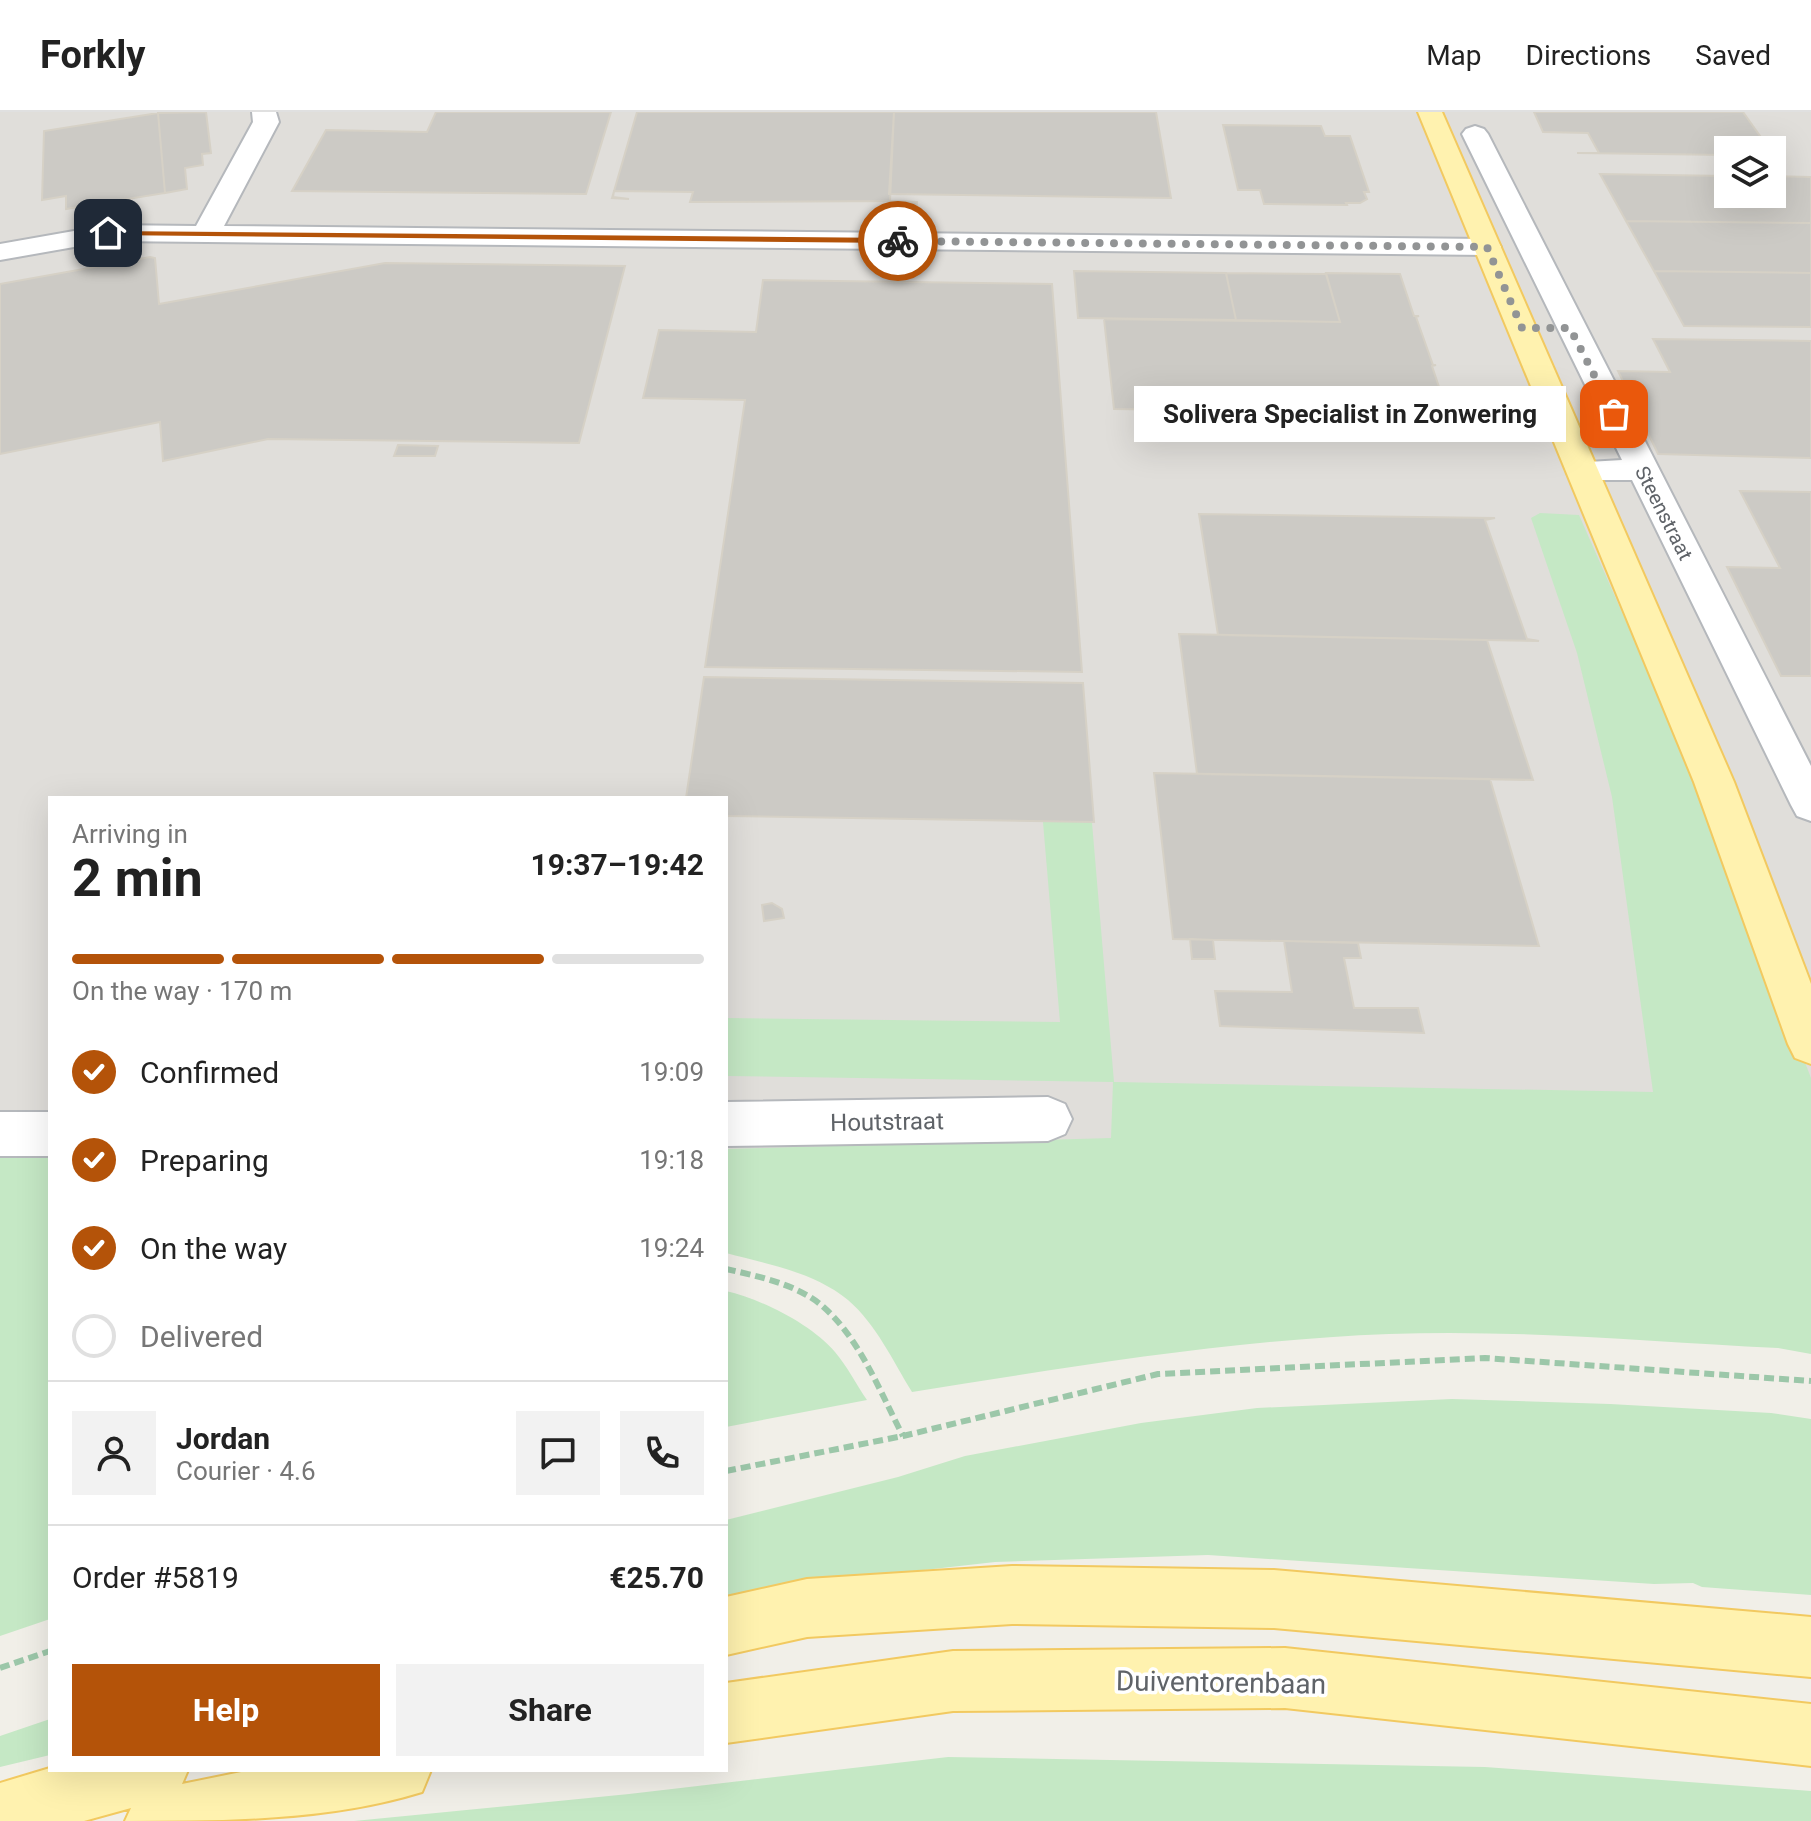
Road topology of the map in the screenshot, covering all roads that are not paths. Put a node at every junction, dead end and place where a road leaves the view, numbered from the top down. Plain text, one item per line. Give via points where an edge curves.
1 (264, 112) edge
2 (1430, 112) edge
3 (1475, 134) dead end
4 (1453, 167) junction
5 (1490, 168) junction
6 (206, 233) junction
7 (1487, 247) junction
8 (0, 252) edge
9 (1522, 328) junction
10 (1570, 328) junction
11 (1583, 470) junction
12 (1643, 470) junction
13 (1714, 782) junction
14 (1811, 805) edge
15 (1811, 959) edge
16 (1811, 1044) edge
17 (1048, 1119) dead end
18 (728, 1124) edge
19 (0, 1134) edge
20 (48, 1134) edge
21 (728, 1626) edge
22 (1811, 1647) edge
23 (728, 1713) edge
24 (1811, 1735) edge
25 (150, 1772) edge
26 (390, 1772) edge
27 (0, 1816) edge
28 (157, 1821) edge

1 - 6 street via 266,122
2 - 4 main road
3 - 5 street, Steenstraat
4 - 5 street
4 - 7 main road
5 - 10 street, Steenstraat
6 - 7 street
6 - 8 street via 108,233
7 - 9 main road
9 - 10 street
9 - 11 main road
10 - 12 street, Steenstraat
11 - 12 street
11 - 13 main road
12 - 14 street, Steenstraat
13 - 15 main road
13 - 16 main road
17 - 18 street, Houtstraat
19 - 20 street
21 - 22 main road via 807,1608 1012,1595 1274,1599
23 - 24 main road, Duiventorenbaan via 953,1681 1285,1678
25 - 27 main road
26 - 28 main road

